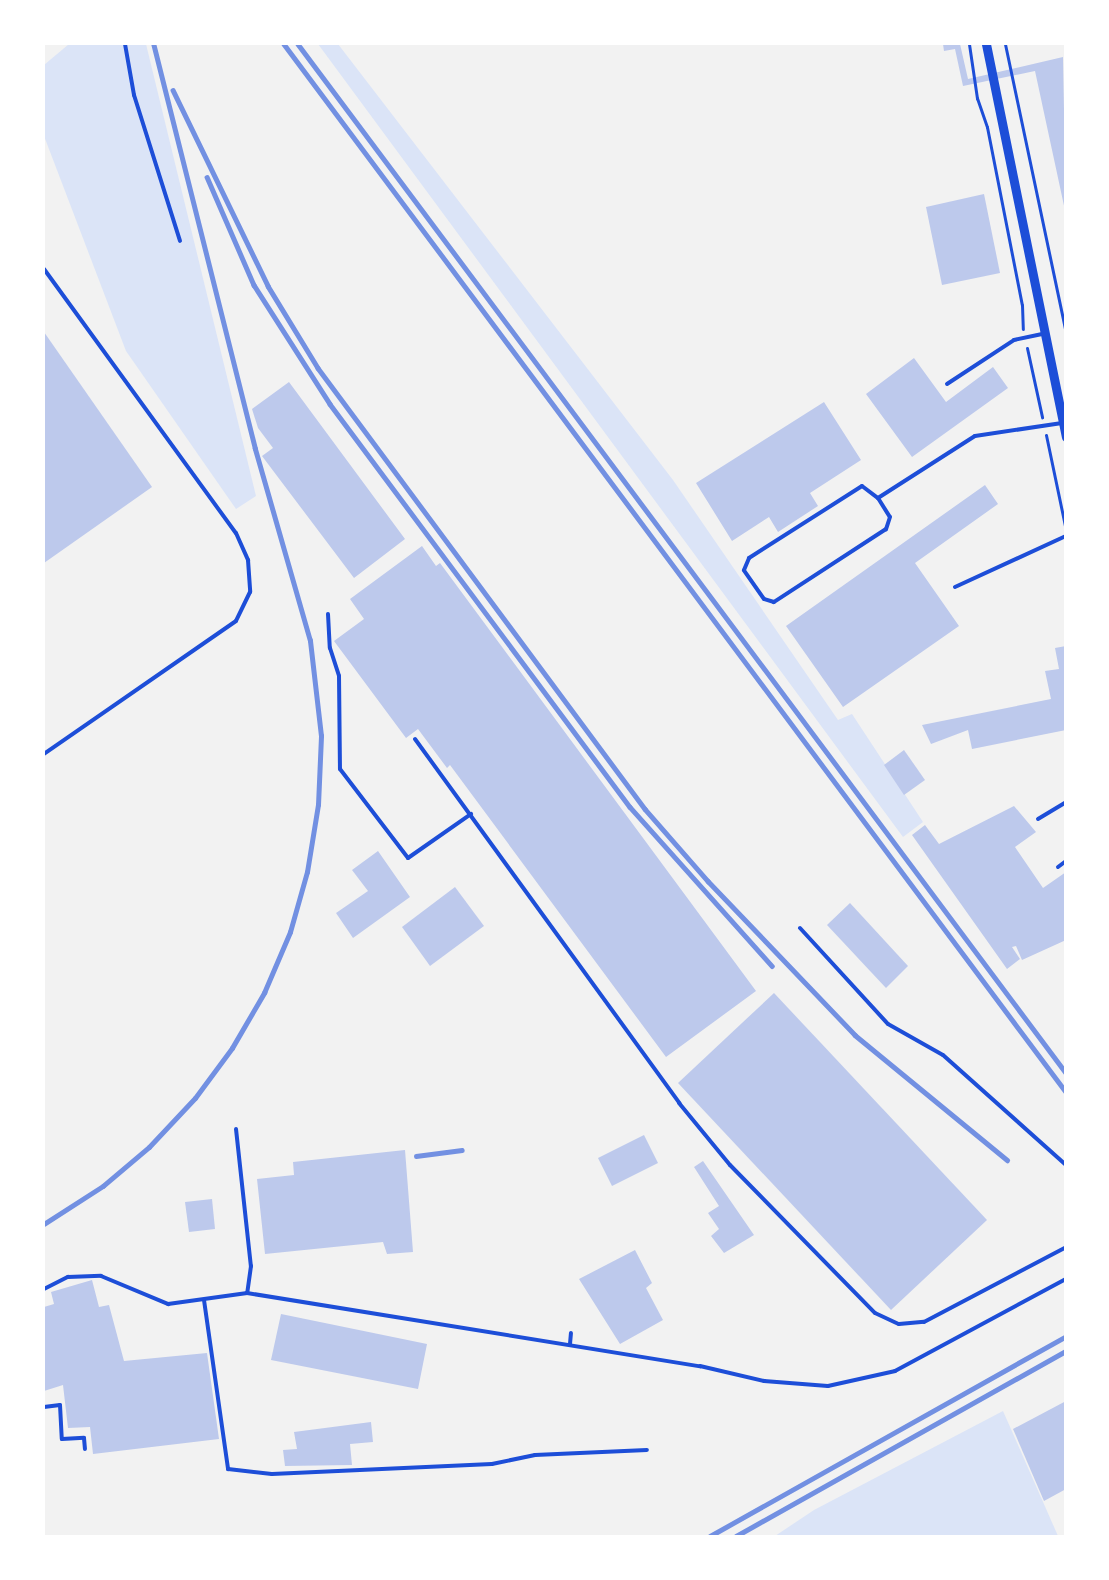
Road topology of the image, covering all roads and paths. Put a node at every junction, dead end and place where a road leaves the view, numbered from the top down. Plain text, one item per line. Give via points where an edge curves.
1 (125, 44) edge
2 (969, 44) edge
3 (986, 44) edge
4 (1005, 44) edge
5 (180, 241) dead end
6 (44, 269) edge
7 (1065, 333) edge
8 (1043, 334) junction
9 (1025, 338) junction
10 (947, 384) dead end
11 (1062, 423) junction
12 (1044, 425) junction
13 (1065, 437) edge
14 (878, 498) junction
15 (1065, 527) edge
16 (1065, 536) edge
17 (955, 587) dead end
18 (328, 614) dead end
19 (415, 739) dead end
20 (44, 754) edge
21 (1065, 802) edge
22 (471, 814) junction
23 (1038, 819) dead end
24 (1065, 861) edge
25 (1058, 867) dead end
26 (800, 928) dead end
27 (236, 1129) dead end
28 (1065, 1165) edge
29 (1065, 1247) edge
30 (1065, 1279) edge
31 (44, 1289) edge
32 (247, 1293) junction
33 (204, 1300) junction
34 (571, 1333) dead end
35 (570, 1344) junction
36 (44, 1407) edge
37 (86, 1449) dead end
38 (647, 1450) dead end

1 - 5 lane via 134,94
2 - 9 path via 1022,304
3 - 8 main road
4 - 7 path
6 - 20 lane via 236,533 249,560 250,592 236,621
8 - 9 lane
8 - 11 main road
9 - 10 lane via 1014,340
9 - 12 path
11 - 12 lane
11 - 13 main road
12 - 14 lane via 975,436
12 - 15 path
14 - 14 lane via 890,517 886,529 774,602 764,599 744,570 749,558 862,486
16 - 17 lane
18 - 22 lane via 330,648 339,676 340,769 408,858
19 - 22 lane
21 - 23 lane
22 - 29 lane via 679,1103 730,1165 875,1313 899,1324 924,1322
24 - 25 lane
26 - 28 lane via 888,1023 943,1055
27 - 32 lane via 251,1266
30 - 35 lane via 895,1371 828,1386 764,1381
31 - 33 lane via 68,1277 101,1276 168,1304
32 - 33 lane
32 - 35 lane
33 - 38 lane via 228,1469 272,1474 481,1465 535,1455
34 - 35 lane
36 - 37 lane via 60,1405 62,1439 84,1438

